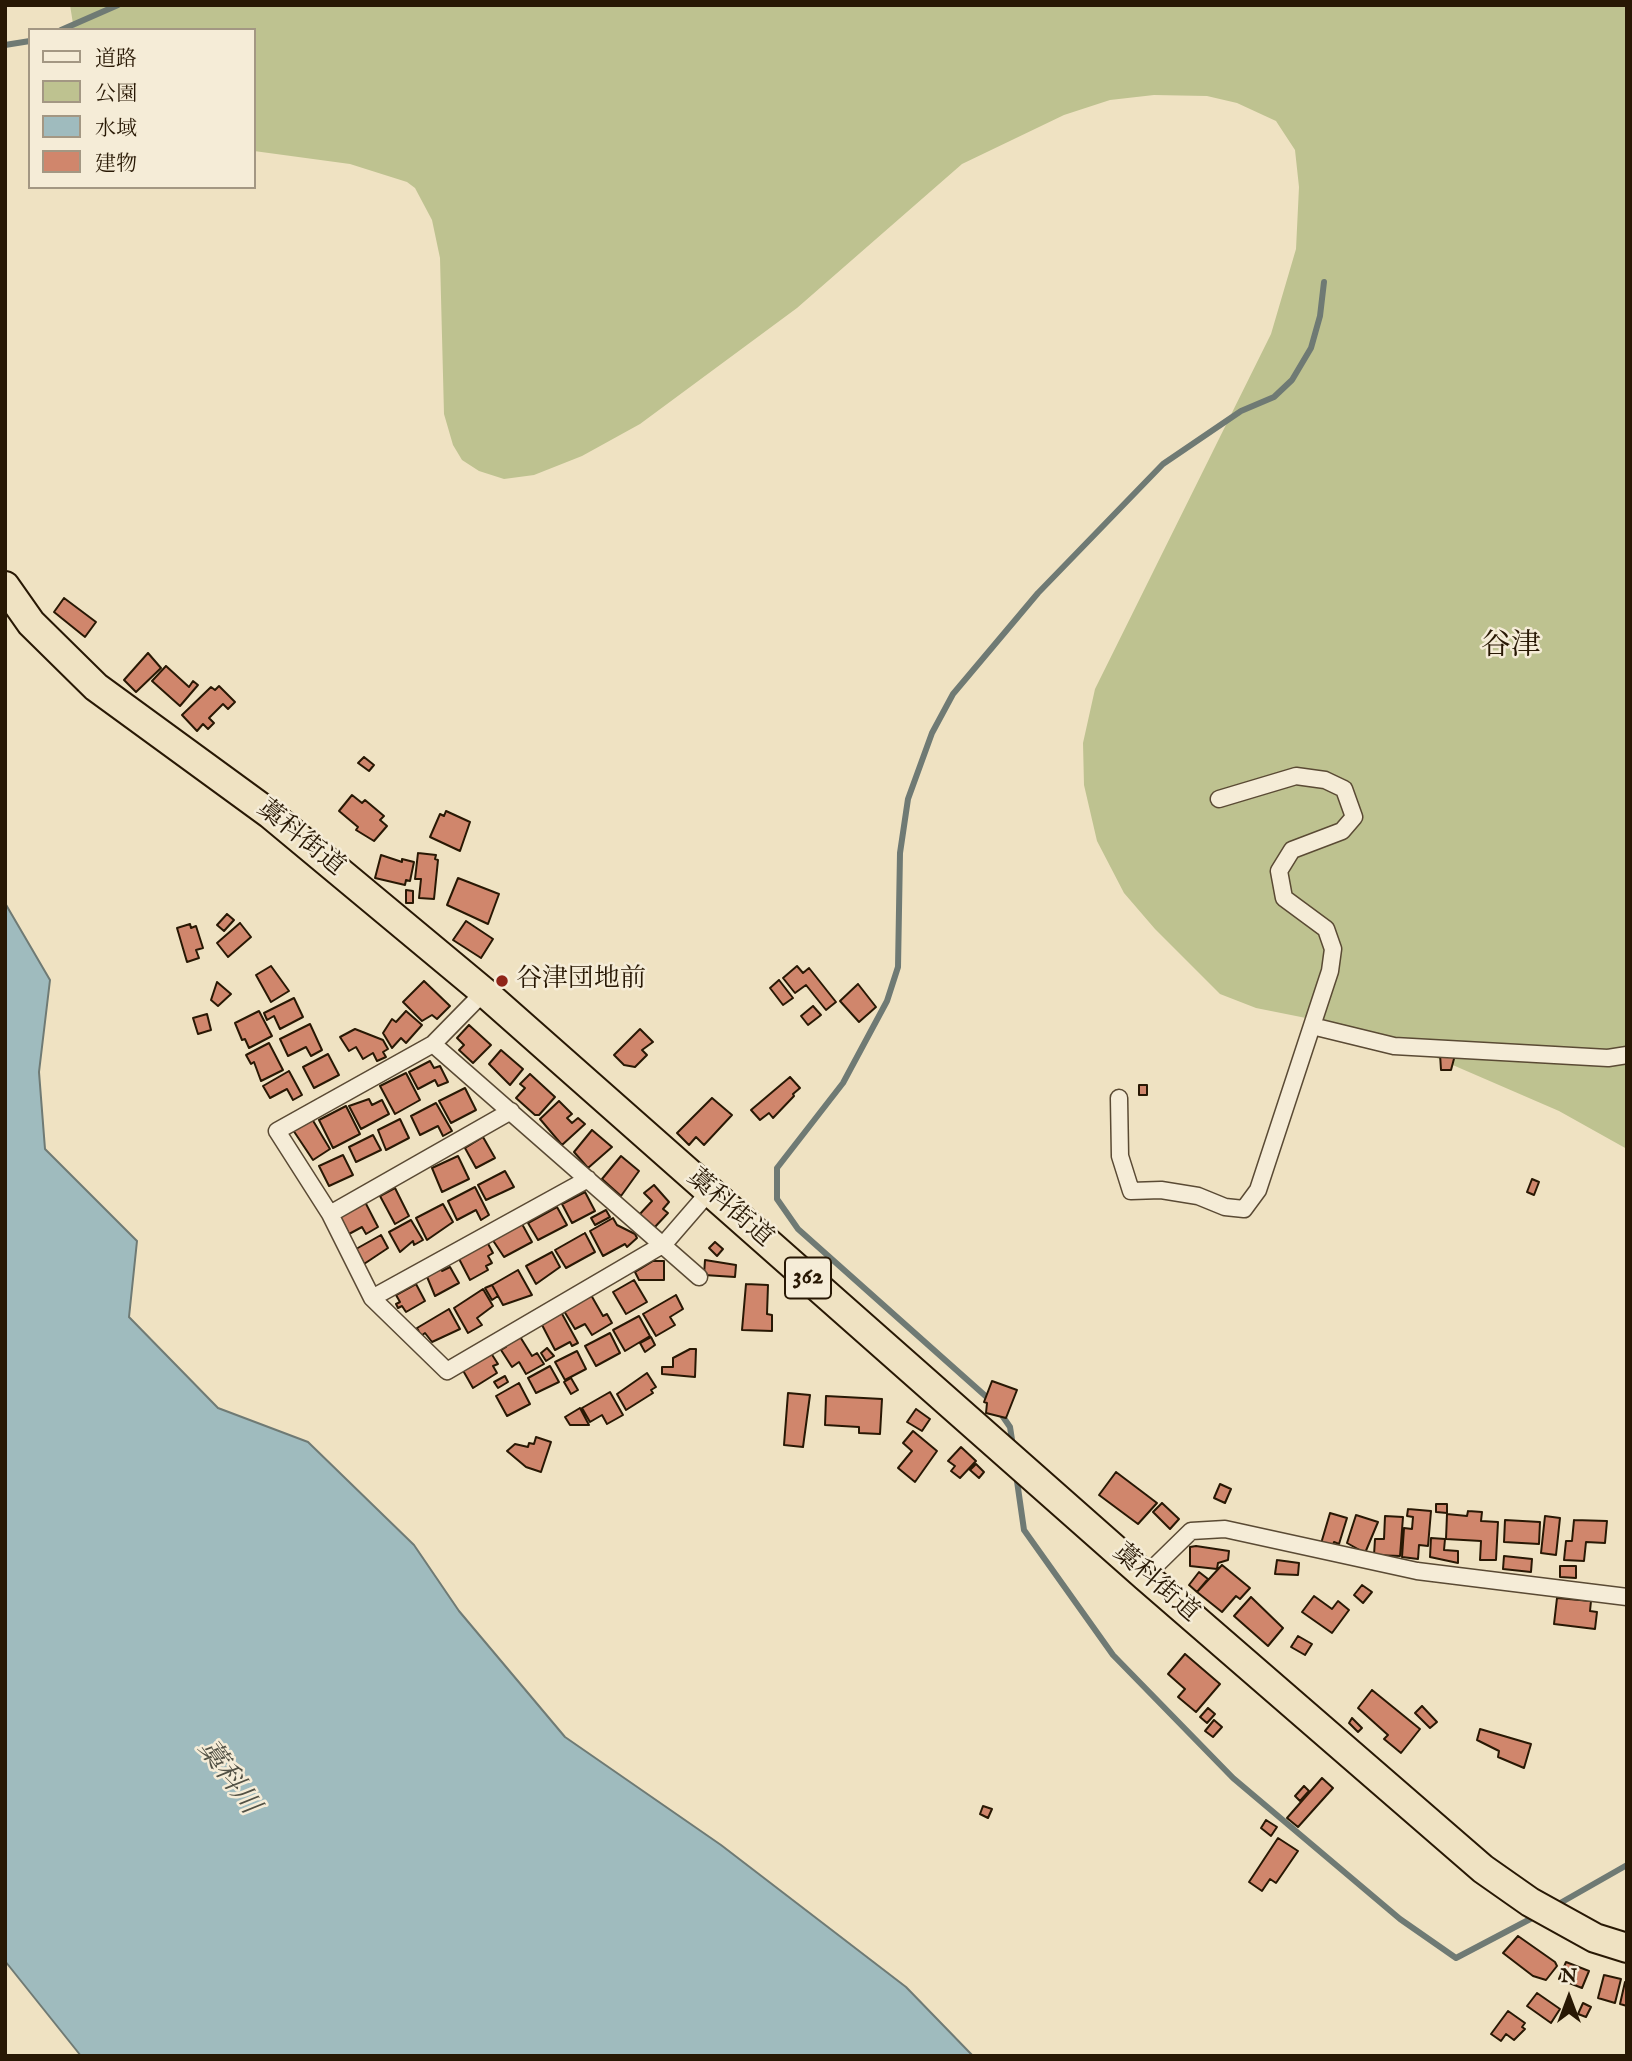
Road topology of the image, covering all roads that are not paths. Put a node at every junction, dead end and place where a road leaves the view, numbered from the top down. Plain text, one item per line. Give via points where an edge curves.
1 (5, 586) edge
2 (1219, 799) dead end
3 (484, 992) junction
4 (1312, 1026) junction
5 (433, 1044) junction
6 (1627, 1055) edge
7 (1119, 1098) dead end
8 (511, 1111) junction
9 (589, 1179) junction
10 (709, 1192) junction
11 (330, 1214) junction
12 (664, 1244) junction
13 (699, 1277) dead end
14 (372, 1298) junction
15 (1145, 1576) junction
16 (1627, 1597) edge
17 (1627, 1948) edge

1 - 3 highway, 藁科街道 / 362 via 31,623 96,687 270,814
2 - 4 street via 1296,776 1325,780 1344,789 1354,817 1342,831 1292,850 1279,871 1284,898 1326,929 1333,949
3 - 5 street
3 - 10 highway, 藁科街道 / 362
4 - 6 street via 1394,1046 1608,1058
4 - 7 street via 1258,1190 1244,1209 1161,1190 1131,1191 1120,1156
5 - 8 street
5 - 11 street via 277,1131
8 - 9 street
8 - 11 street
9 - 12 street
9 - 14 street
10 - 12 street
10 - 15 highway, 藁科街道 / 362
11 - 14 street
12 - 13 street
12 - 14 street via 447,1371
15 - 16 street via 1191,1531 1225,1530 1417,1571
15 - 17 highway, 藁科街道 / 362 via 1483,1869 1595,1938

